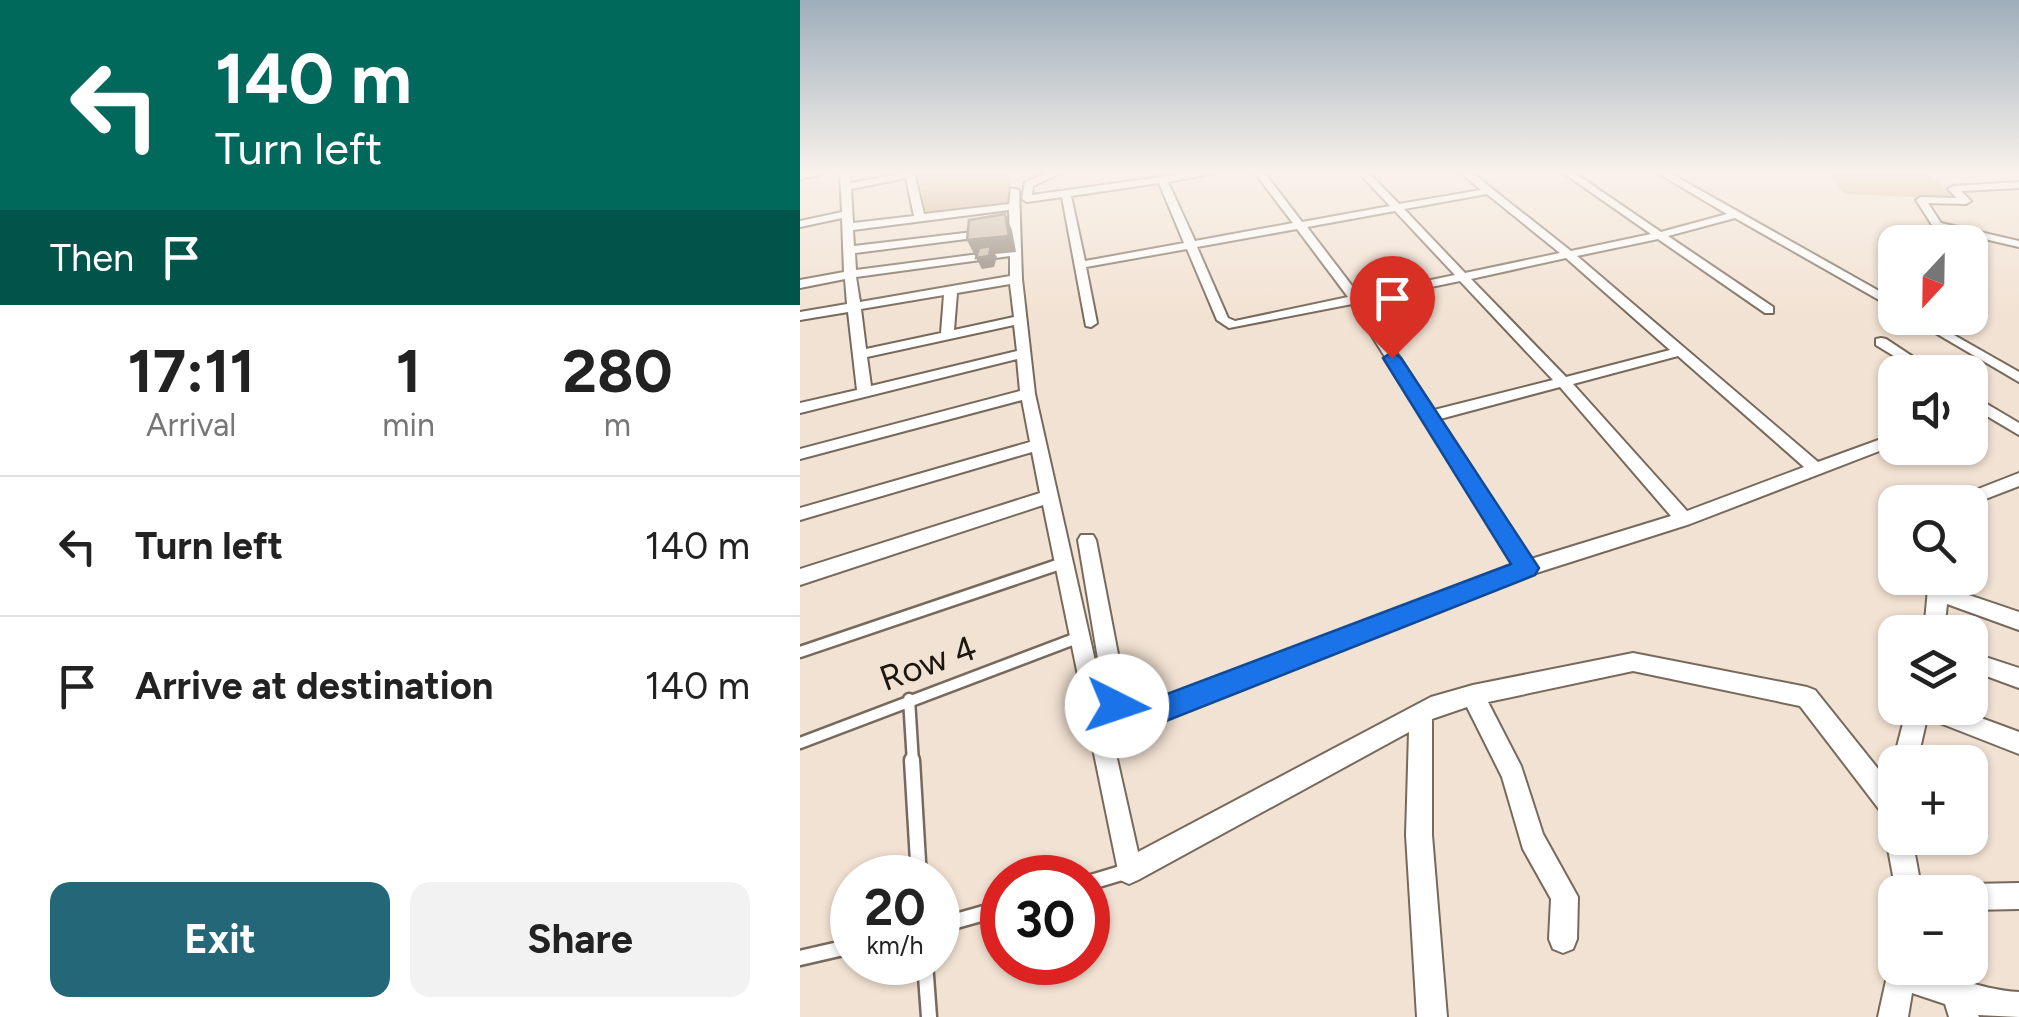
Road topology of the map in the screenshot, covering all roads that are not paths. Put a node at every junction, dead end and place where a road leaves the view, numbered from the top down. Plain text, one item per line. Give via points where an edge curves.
1 (867, 219) edge
2 (1015, 219) edge
3 (1071, 219) edge
4 (1181, 219) edge
5 (1296, 219) edge
6 (1330, 219) edge
7 (1410, 219) edge
8 (1525, 219) edge
9 (1638, 219) edge
10 (1718, 219) edge
11 (1742, 219) edge
12 (1934, 219) edge
13 (848, 220) junction
14 (800, 224) edge
15 (1937, 224) joint
16 (1300, 225) junction
17 (1015, 230) junction
18 (1661, 235) junction
19 (2019, 244) edge
20 (1192, 245) junction
21 (850, 250) junction
22 (1017, 252) junction
23 (1568, 254) junction
24 (1080, 266) junction
25 (850, 274) junction
26 (1464, 275) junction
27 (1016, 279) junction
28 (800, 284) edge
29 (951, 288) junction
30 (1878, 296) edge
31 (1355, 298) junction
32 (854, 304) junction
33 (1770, 310) dead end
34 (800, 316) edge
35 (1019, 320) junction
36 (1091, 323) dead end
37 (947, 335) junction
38 (1945, 335) edge
39 (1882, 342) dead end
40 (1682, 350) junction
41 (860, 354) junction
42 (1022, 354) junction
43 (1902, 355) edge
44 (2019, 378) edge
45 (1564, 382) junction
46 (864, 392) junction
47 (1028, 394) junction
48 (800, 408) edge
49 (1988, 410) edge
50 (1428, 417) junction
51 (2019, 430) edge
52 (1038, 445) junction
53 (1878, 445) edge
54 (800, 454) edge
55 (1815, 468) junction
56 (2019, 479) edge
57 (1988, 491) edge
58 (1049, 498) junction
59 (800, 514) edge
60 (1684, 519) junction
61 (1087, 540) dead end
62 (1063, 563) junction
63 (1526, 568) junction
64 (800, 578) edge
65 (1960, 595) edge
66 (2019, 621) edge
67 (1077, 638) junction
68 (800, 652) edge
69 (1988, 667) edge
70 (2019, 678) edge
71 (1473, 695) junction
72 (909, 699) junction
73 (1420, 714) junction
74 (1970, 725) edge
75 (800, 743) edge
76 (2019, 744) edge
77 (1878, 787) edge
78 (918, 855) edge
79 (1129, 871) junction
80 (1110, 877) edge
81 (2019, 896) edge
82 (1988, 897) edge
83 (1563, 939) dead end
84 (830, 951) edge
85 (800, 958) edge
86 (927, 985) edge
87 (1898, 985) edge
88 (1925, 985) edge
89 (1960, 1005) edge
90 (2019, 1007) edge
91 (930, 1017) edge
92 (1432, 1017) edge
93 (1894, 1017) edge

1 - 13 street
2 - 17 street
3 - 24 street
4 - 20 street
5 - 16 street
6 - 16 street
7 - 26 street
8 - 23 street
9 - 18 street
10 - 18 street
11 - 30 street
12 - 15 street
13 - 14 street
13 - 21 street
15 - 19 street
16 - 20 street
16 - 31 street
17 - 21 street
17 - 22 street
18 - 23 street
18 - 33 street
20 - 24 street
20 - 31 street via 1227,324
21 - 25 street
22 - 25 street
22 - 27 street
23 - 26 street
23 - 40 street
24 - 36 street
25 - 28 street
25 - 32 street
26 - 31 street
26 - 45 street
27 - 29 street
27 - 35 street
29 - 32 street
29 - 37 street
31 - 50 street
32 - 34 street
32 - 41 street
35 - 37 street
35 - 42 street
37 - 41 street
38 - 44 street
39 - 43 street
40 - 45 street
40 - 55 street
41 - 46 street
42 - 46 street
42 - 47 street
45 - 50 street
45 - 60 street
46 - 48 street
47 - 52 street
47 - 54 street
49 - 51 street
50 - 63 street
52 - 58 street
52 - 59 street
53 - 55 street
55 - 60 street
56 - 57 street
58 - 62 street
58 - 64 street
60 - 63 street
61 - 63 street via 1117,706 1134,716
62 - 67 street
62 - 68 lane
65 - 66 street
67 - 72 lane, Row 4
67 - 79 street
69 - 70 street
71 - 73 street
71 - 77 street via 1633,662 1807,697
71 - 83 street via 1512,774 1532,840 1565,897
72 - 75 lane, Row 4
72 - 78 lane
73 - 79 street
73 - 92 street via 1419,834
74 - 76 street
79 - 80 lane
81 - 82 street
84 - 85 lane
86 - 91 lane
87 - 93 street
88 - 89 street
89 - 90 street

